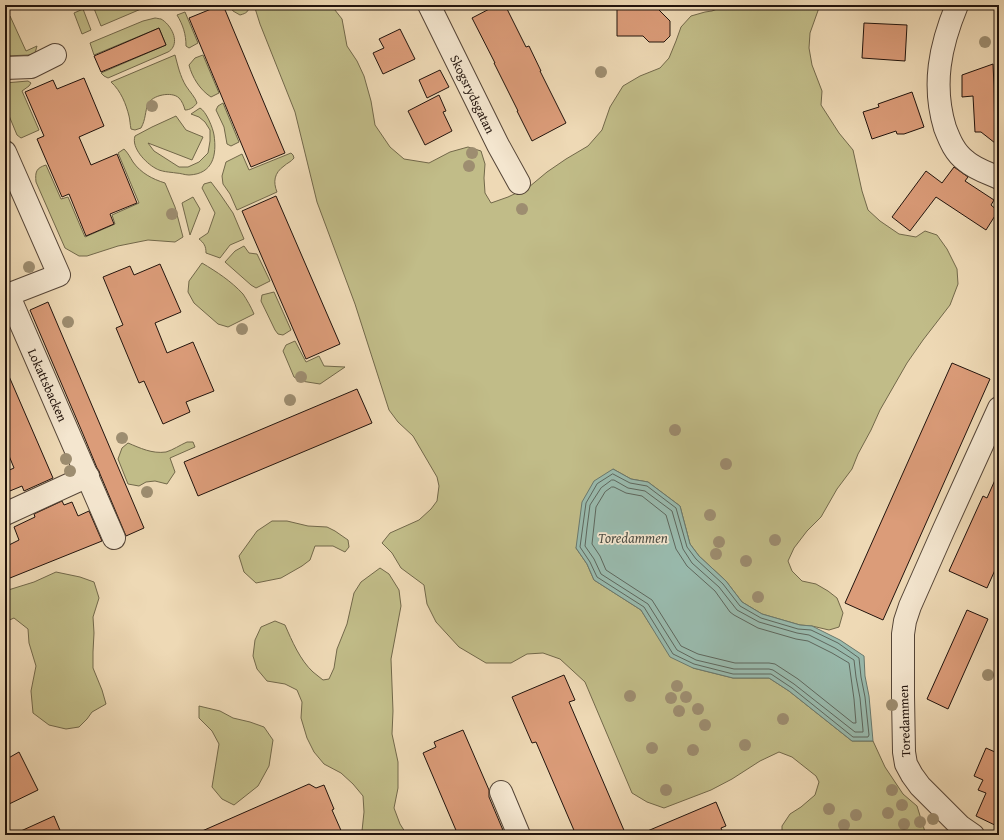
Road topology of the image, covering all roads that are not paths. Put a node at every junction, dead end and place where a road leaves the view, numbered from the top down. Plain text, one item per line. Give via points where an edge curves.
1 (429, 5) edge
2 (957, 5) edge
3 (55, 55) dead end
4 (5, 68) edge
5 (5, 152) edge
6 (999, 178) edge
7 (519, 183) dead end
8 (7, 295) edge
9 (999, 408) edge
10 (88, 476) junction
11 (5, 514) edge
12 (114, 538) dead end
13 (501, 792) dead end
14 (519, 835) edge
15 (973, 835) edge

1 - 7 street, Skogsrydsgatan
2 - 6 street via 945,39 938,79 942,116 952,145 966,162
3 - 4 street via 31,67
5 - 8 street, Lokattsbacken via 59,275
8 - 10 street, Lokattsbacken
9 - 15 street, Toredammen via 910,606 904,634 903,738 906,764 925,791 960,826
10 - 11 street
10 - 12 street, Lokattsbacken
13 - 14 street

